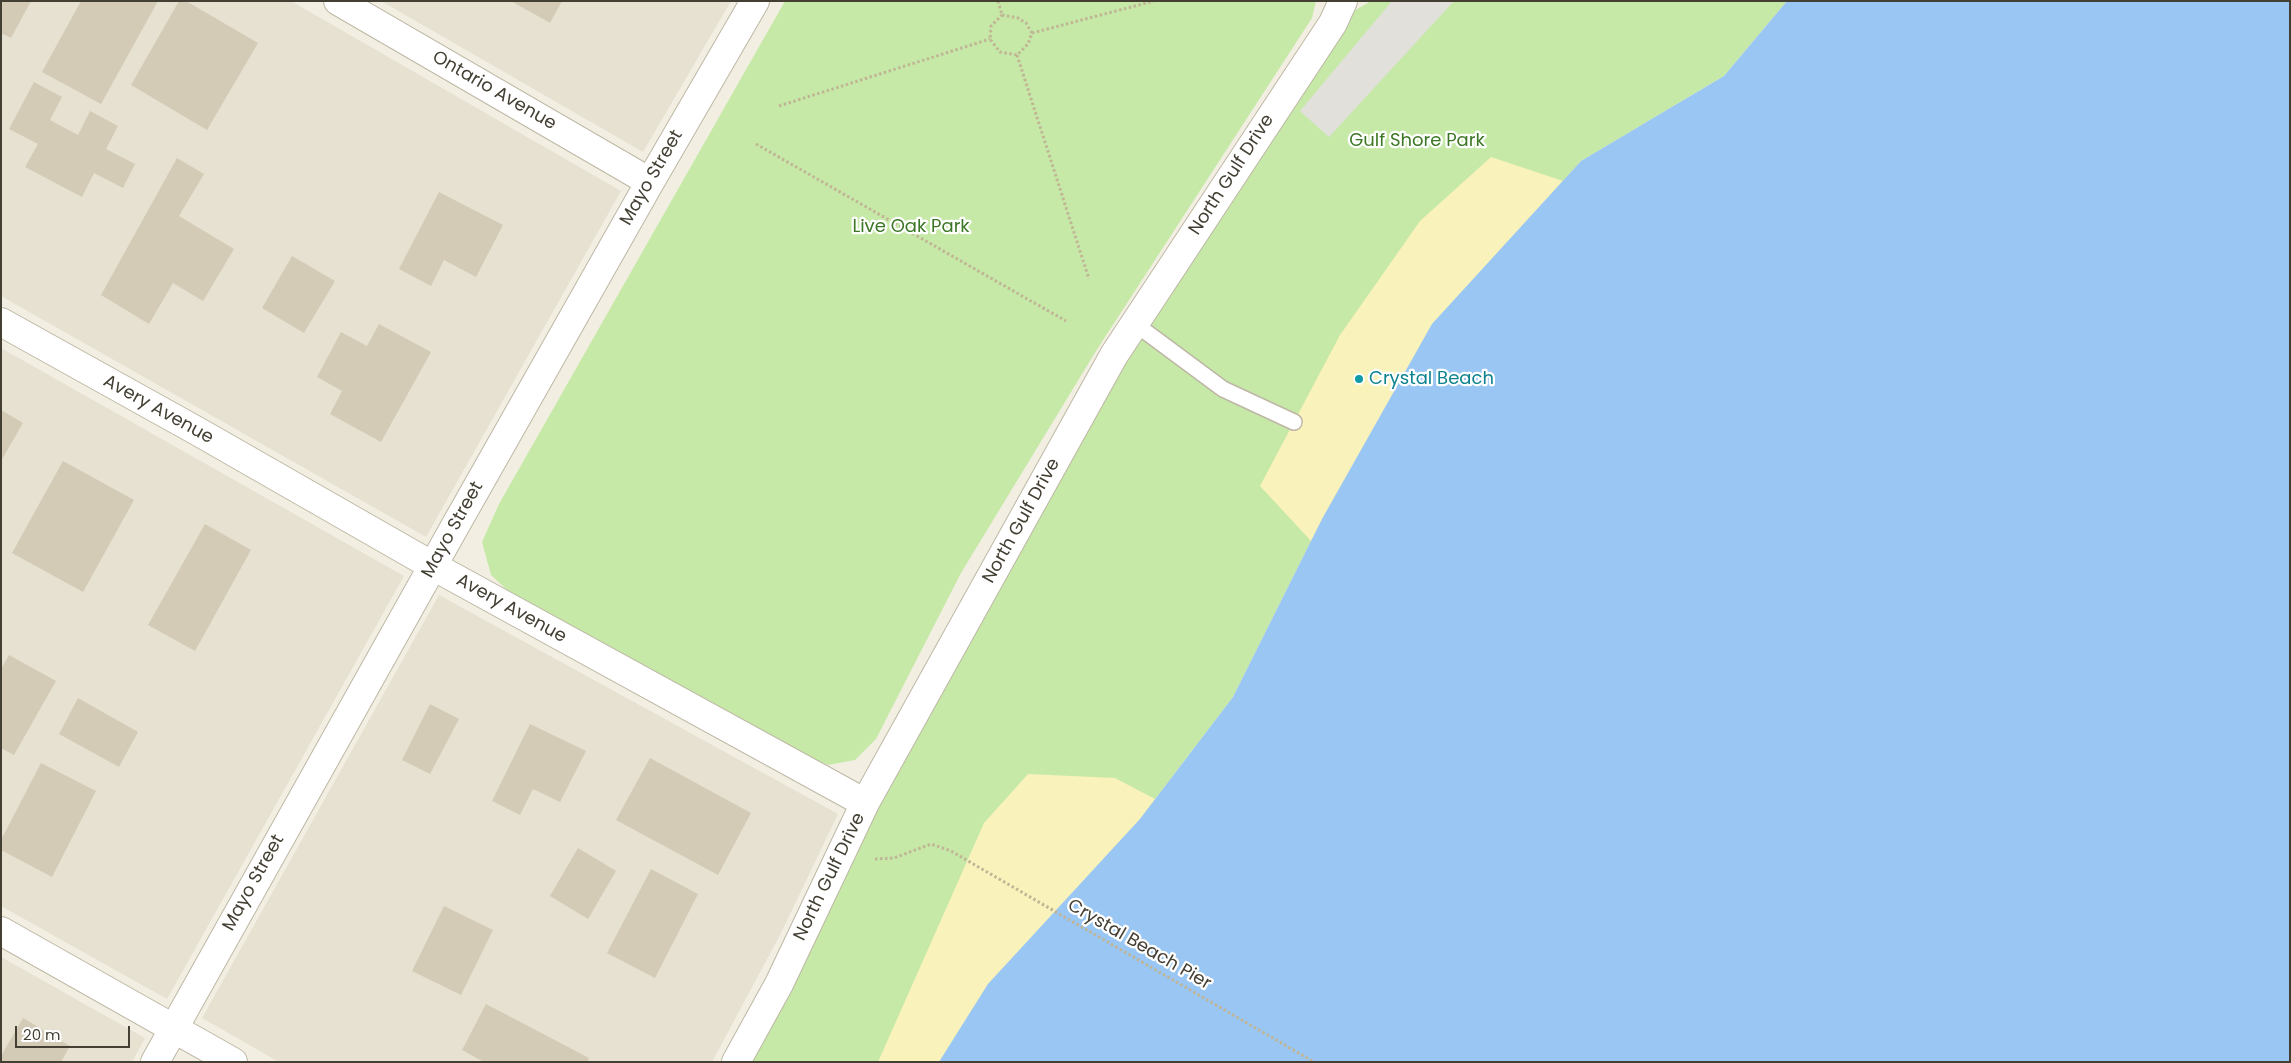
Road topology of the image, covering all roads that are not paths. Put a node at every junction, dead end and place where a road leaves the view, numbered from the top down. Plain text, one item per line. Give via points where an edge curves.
1 (338, 1) edge
2 (754, 1) edge
3 (1343, 1) edge
4 (650, 182) junction
5 (1, 322) edge
6 (1134, 323) junction
7 (1294, 422) dead end
8 (432, 566) junction
9 (865, 804) junction
10 (1, 931) edge
11 (173, 1028) junction
12 (155, 1062) edge
13 (233, 1062) edge
14 (736, 1062) edge

1 - 4 street, Ontario Avenue
2 - 4 street, Mayo Street
3 - 6 street, North Gulf Drive via 1333,23
4 - 8 street, Mayo Street
5 - 8 street, Avery Avenue
6 - 7 lane via 1223,389
6 - 9 street, North Gulf Drive
8 - 9 street, Avery Avenue
8 - 11 street, Mayo Street
9 - 14 street, North Gulf Drive via 779,984
10 - 11 street
11 - 12 street, Mayo Street
11 - 13 street

